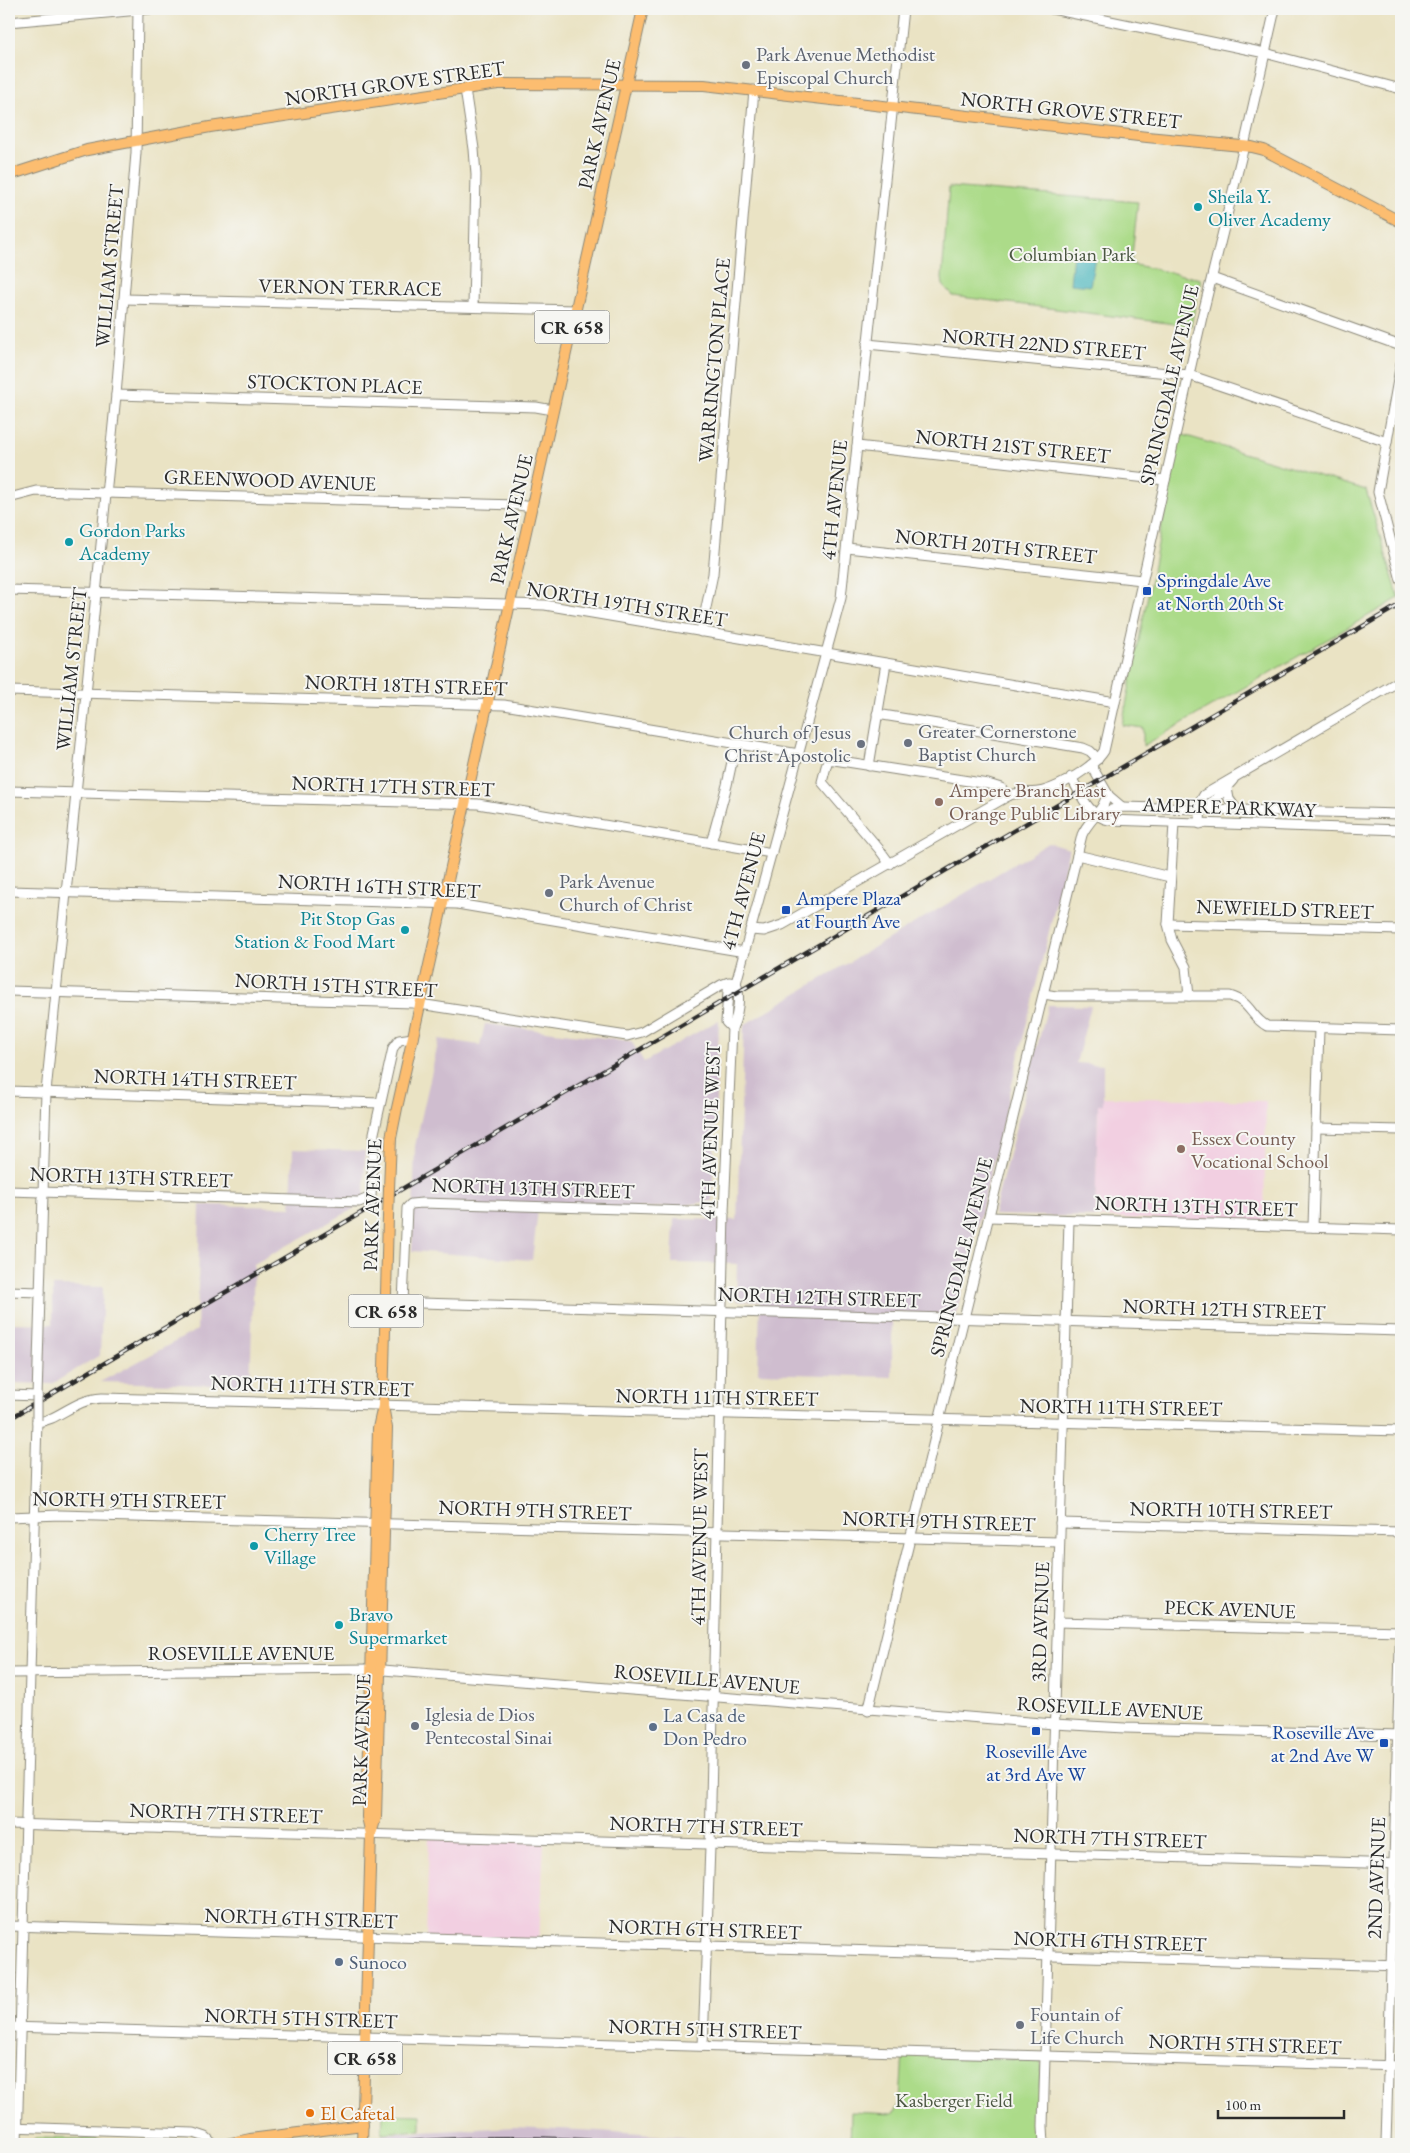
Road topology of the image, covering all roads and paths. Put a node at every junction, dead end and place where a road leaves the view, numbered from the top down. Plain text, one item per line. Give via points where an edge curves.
1 (138, 9) edge
2 (150, 9) edge
3 (643, 9) edge
4 (903, 9) edge
5 (1052, 9) edge
6 (1275, 9) edge
7 (9, 22) edge
8 (1265, 53) junction
9 (626, 84) junction
10 (1401, 88) edge
11 (465, 89) junction
12 (754, 90) junction
13 (892, 108) junction
14 (136, 141) junction
15 (1244, 146) junction
16 (9, 175) edge
17 (1401, 222) edge
18 (1212, 278) junction
19 (124, 299) junction
20 (473, 308) junction
21 (576, 310) junction
22 (867, 344) junction
23 (1401, 346) edge
24 (1401, 363) edge
25 (1189, 375) junction
26 (116, 395) junction
27 (553, 410) junction
28 (1387, 442) junction
29 (857, 446) junction
30 (1165, 480) junction
31 (106, 493) junction
32 (9, 498) edge
33 (531, 507) junction
34 (846, 548) junction
35 (1142, 580) junction
36 (1401, 580) edge
37 (9, 590) edge
38 (96, 592) junction
39 (510, 604) junction
40 (700, 632) junction
41 (826, 653) junction
42 (886, 663) junction
43 (1401, 680) edge
44 (9, 691) edge
45 (86, 693) junction
46 (1115, 702) junction
47 (487, 704) junction
48 (878, 714) junction
49 (736, 743) junction
50 (799, 754) junction
51 (1095, 762) junction
52 (869, 766) junction
53 (1236, 776) junction
54 (1071, 777) junction
55 (1227, 788) junction
56 (9, 791) edge
57 (76, 793) junction
58 (1107, 793) junction
59 (1008, 796) junction
60 (465, 804) junction
61 (1122, 807) junction
62 (1200, 809) junction
63 (1236, 809) junction
64 (1401, 814) edge
65 (1095, 815) junction
66 (1174, 823) junction
67 (1200, 824) junction
68 (1401, 830) edge
69 (711, 842) junction
70 (772, 853) junction
71 (1077, 855) junction
72 (890, 864) junction
73 (1170, 877) junction
74 (9, 891) edge
75 (66, 893) junction
76 (443, 903) junction
77 (1168, 924) junction
78 (750, 930) junction
79 (1401, 930) edge
80 (745, 952) junction
81 (736, 983) junction
82 (9, 991) edge
83 (55, 992) junction
84 (1044, 994) junction
85 (1189, 996) junction
86 (420, 1004) junction
87 (732, 1028) joint
88 (1319, 1028) junction
89 (1401, 1030) edge
90 (413, 1038) junction
91 (9, 1091) edge
92 (46, 1092) junction
93 (380, 1103) junction
94 (1316, 1128) junction
95 (1401, 1130) edge
96 (9, 1191) edge
97 (43, 1192) junction
98 (371, 1197) joint
99 (724, 1212) junction
100 (989, 1217) junction
101 (1069, 1220) junction
102 (1313, 1227) junction
103 (1401, 1230) edge
104 (9, 1291) edge
105 (40, 1292) junction
106 (386, 1302) junction
107 (403, 1303) junction
108 (722, 1312) junction
109 (964, 1319) junction
110 (1066, 1322) junction
111 (1401, 1331) edge
112 (9, 1395) edge
113 (37, 1396) junction
114 (383, 1406) junction
115 (720, 1414) junction
116 (940, 1420) junction
117 (37, 1421) junction
118 (1063, 1423) junction
119 (1401, 1431) edge
120 (34, 1515) junction
121 (9, 1517) edge
122 (1060, 1523) junction
123 (380, 1524) junction
124 (1401, 1532) edge
125 (717, 1533) junction
126 (910, 1538) junction
127 (1059, 1542) junction
128 (1401, 1614) edge
129 (1057, 1622) junction
130 (1401, 1631) edge
131 (376, 1669) junction
132 (30, 1672) junction
133 (9, 1673) edge
134 (713, 1697) junction
135 (868, 1711) junction
136 (1054, 1724) junction
137 (1399, 1735) edge
138 (9, 1824) edge
139 (26, 1824) junction
140 (371, 1834) junction
141 (710, 1844) junction
142 (1050, 1854) junction
143 (1398, 1864) edge
144 (9, 1926) edge
145 (23, 1927) junction
146 (368, 1937) junction
147 (706, 1947) junction
148 (1047, 1956) junction
149 (1391, 1966) junction
150 (1401, 1966) edge
151 (9, 2027) edge
152 (20, 2028) junction
153 (365, 2037) junction
154 (703, 2046) junction
155 (1044, 2056) junction
156 (1388, 2065) junction
157 (1401, 2066) edge
158 (13, 2127) edge
159 (363, 2129) junction
160 (17, 2144) edge
161 (213, 2144) edge
162 (226, 2144) edge
163 (362, 2144) edge
164 (1044, 2144) edge
165 (1386, 2144) edge

1 - 2 street
1 - 7 street
1 - 14 street, WILLIAM STREET
3 - 9 main road, PARK AVENUE / CR 658
4 - 13 street, 4TH AVENUE
5 - 8 street
6 - 8 street, SPRINGDALE AVENUE
8 - 10 street
8 - 15 street, SPRINGDALE AVENUE
9 - 11 main road, NORTH GROVE STREET via 498,84
9 - 12 main road, NORTH GROVE STREET via 704,85
9 - 21 main road, PARK AVENUE / CR 658
11 - 14 main road, NORTH GROVE STREET
11 - 20 street via 476,175
12 - 13 main road, NORTH GROVE STREET
12 - 40 street, WARRINGTON PLACE via 713,574
13 - 15 main road, NORTH GROVE STREET
13 - 22 street, 4TH AVENUE
14 - 16 main road, NORTH GROVE STREET via 87,150
14 - 19 street, WILLIAM STREET
15 - 17 main road, NORTH GROVE STREET via 1264,150
15 - 18 street, SPRINGDALE AVENUE
18 - 23 street
18 - 25 street, SPRINGDALE AVENUE
19 - 20 street, VERNON TERRACE
19 - 26 street, WILLIAM STREET
20 - 21 street, VERNON TERRACE
21 - 27 main road, PARK AVENUE / CR 658
22 - 25 street, NORTH 22ND STREET
22 - 29 street, 4TH AVENUE
24 - 28 street
25 - 28 street, NORTH 22ND STREET
25 - 30 street, SPRINGDALE AVENUE
26 - 27 street, STOCKTON PLACE
26 - 31 street, WILLIAM STREET
27 - 33 main road, PARK AVENUE / CR 658
28 - 36 street via 1378,492
29 - 30 street, NORTH 21ST STREET
29 - 34 street, 4TH AVENUE
30 - 35 street, SPRINGDALE AVENUE
31 - 32 street, GREENWOOD AVENUE via 36,491
31 - 33 street, GREENWOOD AVENUE
31 - 38 street, WILLIAM STREET
33 - 39 main road, PARK AVENUE / CR 658
34 - 35 street, NORTH 20TH STREET
34 - 41 street, 4TH AVENUE via 842,598
35 - 46 street, SPRINGDALE AVENUE
37 - 38 street, NORTH 19TH STREET
38 - 39 street, NORTH 19TH STREET
38 - 45 street, WILLIAM STREET
39 - 40 street, NORTH 19TH STREET via 545,605
39 - 47 main road, PARK AVENUE / CR 658
40 - 41 street, NORTH 19TH STREET
41 - 42 street, NORTH 19TH STREET
41 - 50 street, 4TH AVENUE
42 - 46 street, NORTH 19TH STREET
42 - 48 street
43 - 53 street
44 - 45 street, NORTH 18TH STREET
45 - 47 street, NORTH 18TH STREET
45 - 57 street, WILLIAM STREET
46 - 51 street, SPRINGDALE AVENUE via 1106,747
47 - 49 street, NORTH 18TH STREET via 510,705
47 - 60 main road, PARK AVENUE / CR 658
48 - 51 street via 1083,748 1090,751
48 - 52 street
49 - 50 street, NORTH 18TH STREET
49 - 69 street
50 - 70 street, 4TH AVENUE
51 - 54 street
51 - 58 street
52 - 59 street via 988,784 1001,788
52 - 72 street via 828,759 822,782
53 - 55 street
53 - 62 street via 1204,795
54 - 59 street via 1047,790
54 - 65 street
55 - 62 street
55 - 63 street via 1229,800
56 - 57 street, NORTH 17TH STREET
57 - 60 street, NORTH 17TH STREET
57 - 75 street, WILLIAM STREET
58 - 61 street
58 - 65 street, SPRINGDALE AVENUE via 1105,802
59 - 72 street
60 - 69 street, NORTH 17TH STREET
60 - 76 main road, PARK AVENUE / CR 658
61 - 62 street, AMPERE PARKWAY
61 - 65 street, AMPERE PARKWAY
62 - 63 street, AMPERE PARKWAY
62 - 67 street
63 - 64 street, AMPERE PARKWAY
65 - 66 street, AMPERE PARKWAY via 1109,820
65 - 71 street, SPRINGDALE AVENUE via 1084,830
66 - 67 street, AMPERE PARKWAY
66 - 73 street
67 - 68 street, AMPERE PARKWAY
69 - 70 street, NORTH 17TH STREET
70 - 78 street, 4TH AVENUE
71 - 73 street
71 - 84 street, SPRINGDALE AVENUE
72 - 78 street via 782,925 764,931
73 - 77 street
74 - 75 street, NORTH 16TH STREET
75 - 76 street, NORTH 16TH STREET
75 - 83 street, WILLIAM STREET
76 - 80 street, NORTH 16TH STREET
76 - 86 main road, PARK AVENUE / CR 658
77 - 79 street, NEWFIELD STREET
77 - 85 street via 1172,940 1186,966
78 - 80 street, 4TH AVENUE
80 - 81 street, 4TH AVENUE
81 - 86 street, NORTH 15TH STREET via 721,985 632,1036
81 - 87 street, 4TH AVENUE via 739,990
82 - 83 street, NORTH 15TH STREET
83 - 86 street, NORTH 15TH STREET
83 - 92 street, WILLIAM STREET
84 - 85 street
84 - 100 street, SPRINGDALE AVENUE
85 - 88 street via 1236,998 1245,1002 1268,1026
86 - 90 main road, PARK AVENUE / CR 658
87 - 99 street, 4TH AVENUE WEST
88 - 89 street
88 - 94 street
90 - 93 street, PARK AVENUE via 403,1038 394,1045
90 - 106 main road, PARK AVENUE / CR 658, bridge via 393,1131
91 - 92 street, NORTH 14TH STREET
92 - 93 street, NORTH 14TH STREET
92 - 97 street, WILLIAM STREET
93 - 98 street, PARK AVENUE via 373,1140
94 - 95 street
94 - 102 street
96 - 97 street, NORTH 13TH STREET
97 - 98 street, NORTH 13TH STREET via 359,1202
97 - 105 street, WILLIAM STREET
99 - 107 street, NORTH 13TH STREET via 411,1204 407,1208
99 - 108 street, 4TH AVENUE WEST
100 - 101 street, NORTH 13TH STREET
100 - 109 street, SPRINGDALE AVENUE
101 - 102 street, NORTH 13TH STREET
101 - 110 street, 3RD AVENUE
102 - 103 street, NORTH 13TH STREET
104 - 105 street
105 - 113 street, WILLIAM STREET
106 - 107 street, NORTH 12TH STREET
106 - 114 main road, PARK AVENUE / CR 658
107 - 108 street, NORTH 12TH STREET
108 - 109 street, NORTH 12TH STREET
108 - 115 street, 4TH AVENUE WEST
109 - 110 street, NORTH 12TH STREET
109 - 116 street, SPRINGDALE AVENUE
110 - 111 street, NORTH 12TH STREET
110 - 118 street, 3RD AVENUE
112 - 113 street
113 - 117 street, WILLIAM STREET, bridge
114 - 115 street, NORTH 11TH STREET
114 - 117 street, NORTH 11TH STREET via 102,1398 80,1402 46,1420
114 - 123 main road, PARK AVENUE / CR 658 via 387,1428
115 - 116 street, NORTH 11TH STREET
115 - 125 street, 4TH AVENUE WEST
116 - 118 street, NORTH 11TH STREET
116 - 126 street, SPRINGDALE AVENUE
117 - 120 street, WILLIAM STREET
118 - 119 street, NORTH 11TH STREET
118 - 122 street, 3RD AVENUE
120 - 121 street, NORTH 9TH STREET
120 - 123 street, NORTH 9TH STREET
120 - 132 street, WILLIAM STREET
122 - 124 street, NORTH 10TH STREET
122 - 127 street, 3RD AVENUE
123 - 125 street, NORTH 9TH STREET
123 - 131 main road, PARK AVENUE / CR 658
125 - 126 street, NORTH 9TH STREET
125 - 134 street, 4TH AVENUE WEST
126 - 127 street, NORTH 9TH STREET
126 - 135 street, SPRINGDALE AVENUE
127 - 129 street, 3RD AVENUE
128 - 130 street, 2ND AVENUE
129 - 130 street, PECK AVENUE
129 - 136 street, 3RD AVENUE
130 - 137 street, 2ND AVENUE
131 - 132 street, ROSEVILLE AVENUE
131 - 134 street, ROSEVILLE AVENUE
131 - 140 main road, PARK AVENUE / CR 658 via 367,1817
132 - 133 street, ROSEVILLE AVENUE
132 - 139 street, WILLIAM STREET
134 - 135 street, ROSEVILLE AVENUE
134 - 141 street, 4TH AVENUE WEST
135 - 136 street, ROSEVILLE AVENUE
136 - 137 street, ROSEVILLE AVENUE
136 - 142 street, 3RD AVENUE
137 - 143 street, 2ND AVENUE
138 - 139 street, NORTH 7TH STREET
139 - 140 street, NORTH 7TH STREET
139 - 145 street, WILLIAM STREET
140 - 141 street, NORTH 7TH STREET
140 - 146 main road, PARK AVENUE / CR 658
141 - 142 street, NORTH 7TH STREET
141 - 147 street, 4TH AVENUE WEST
142 - 143 street, NORTH 7TH STREET
142 - 148 street, 3RD AVENUE
143 - 149 street, 2ND AVENUE
144 - 145 street, NORTH 6TH STREET
145 - 146 street, NORTH 6TH STREET
145 - 152 street, WILLIAM STREET
146 - 147 street, NORTH 6TH STREET
146 - 153 main road, PARK AVENUE / CR 658
147 - 148 street, NORTH 6TH STREET
147 - 154 street, 4TH AVENUE WEST
148 - 149 street, NORTH 6TH STREET
148 - 155 street, 3RD AVENUE
149 - 150 street, NORTH 6TH STREET
149 - 156 street, 2ND AVENUE
151 - 152 street, NORTH 5TH STREET
152 - 153 street, NORTH 5TH STREET
152 - 158 street, WILLIAM STREET
153 - 154 street, NORTH 5TH STREET
153 - 159 main road, PARK AVENUE / CR 658
154 - 155 street, NORTH 5TH STREET
155 - 156 street, NORTH 5TH STREET
155 - 164 street, 3RD AVENUE
156 - 157 street, NORTH 5TH STREET
156 - 165 street, 2ND AVENUE
158 - 160 street, WILLIAM STREET
158 - 161 street via 199,2134
159 - 162 main road
159 - 163 main road, PARK AVENUE / CR 658

